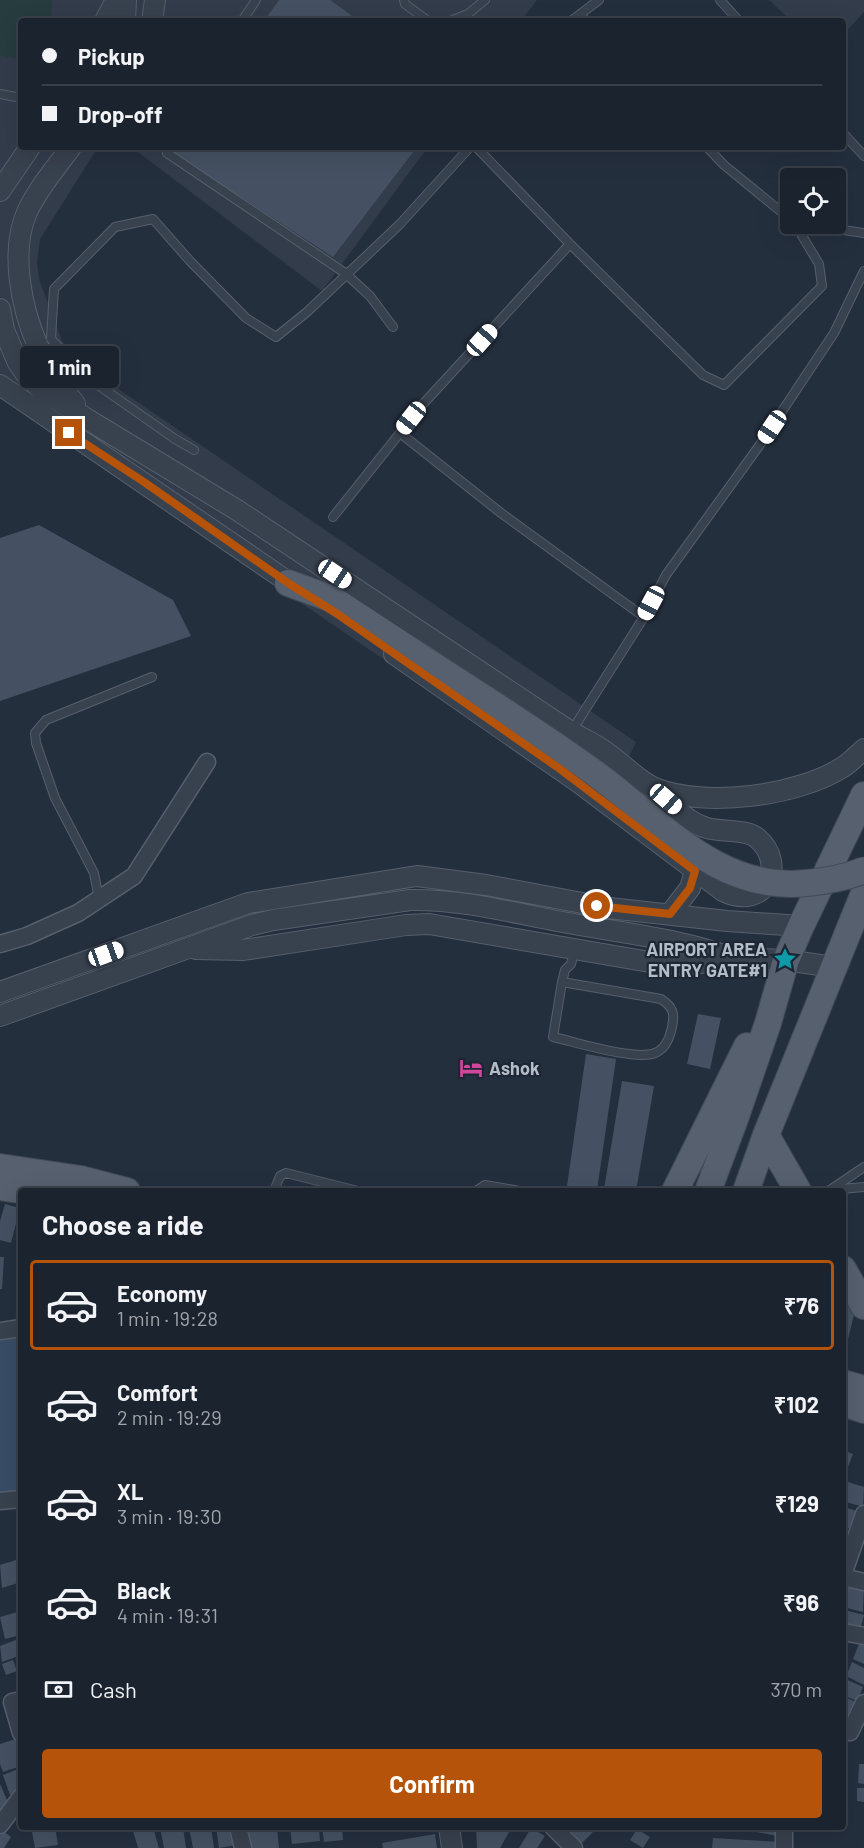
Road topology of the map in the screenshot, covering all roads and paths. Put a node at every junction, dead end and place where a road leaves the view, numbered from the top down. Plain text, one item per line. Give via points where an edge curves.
1 (116, 0) edge
2 (126, 0) edge
3 (155, 0) edge
4 (256, 0) edge
5 (404, 0) edge
6 (485, 0) edge
7 (599, 0) edge
8 (720, 0) edge
9 (107, 18) edge
10 (124, 18) edge
11 (152, 18) edge
12 (244, 18) edge
13 (424, 18) edge
14 (458, 18) edge
15 (583, 18) edge
16 (736, 18) edge
17 (0, 94) edge
18 (18, 97) edge
19 (846, 136) edge
20 (28, 150) edge
21 (69, 150) edge
22 (168, 150) edge
23 (467, 150) edge
24 (479, 150) edge
25 (710, 150) edge
26 (864, 156) edge
27 (0, 191) edge
28 (780, 211) edge
29 (846, 230) edge
30 (864, 233) edge
31 (801, 234) edge
32 (570, 244) junction
33 (864, 271) edge
34 (345, 273) junction
35 (0, 309) edge
36 (393, 327) dead end
37 (0, 385) edge
38 (87, 419) junction
39 (400, 433) junction
40 (194, 450) dead end
41 (333, 517) dead end
42 (288, 583) junction
43 (644, 617) junction
44 (152, 677) dead end
45 (571, 732) junction
46 (864, 749) edge
47 (207, 762) dead end
48 (653, 788) junction
49 (864, 795) edge
50 (864, 870) edge
51 (695, 871) junction
52 (864, 893) edge
53 (99, 899) junction
54 (670, 914) junction
55 (801, 926) junction
56 (0, 944) edge
57 (185, 948) junction
58 (570, 948) junction
59 (732, 958) junction
60 (786, 960) junction
61 (833, 967) junction
62 (562, 982) junction
63 (0, 992) edge
64 (0, 1016) edge
65 (768, 1023) junction
66 (766, 1135) junction
67 (0, 1167) edge
68 (864, 1167) edge
69 (0, 1187) edge
70 (864, 1187) edge
71 (115, 1188) edge
72 (275, 1188) edge
73 (346, 1188) edge
74 (480, 1188) edge
75 (502, 1188) edge
76 (676, 1188) edge
77 (709, 1188) edge
78 (747, 1188) edge
79 (796, 1188) edge
80 (832, 1188) edge
81 (846, 1189) edge
82 (18, 1190) edge
83 (846, 1274) edge
84 (864, 1306) edge
85 (18, 1328) edge
86 (0, 1331) edge
87 (846, 1384) edge
88 (864, 1389) edge
89 (846, 1404) edge
90 (864, 1410) edge
91 (18, 1499) edge
92 (0, 1501) edge
93 (864, 1514) edge
94 (846, 1567) edge
95 (846, 1577) edge
96 (864, 1582) edge
97 (846, 1633) edge
98 (864, 1636) edge
99 (11, 1702) edge
100 (864, 1703) edge
101 (18, 1724) edge
102 (852, 1733) edge
103 (18, 1801) edge
104 (0, 1824) edge
105 (239, 1830) edge
106 (449, 1830) edge
107 (556, 1830) edge
108 (784, 1830) edge
109 (243, 1848) edge
110 (452, 1848) edge
111 (574, 1848) edge
112 (783, 1848) edge

1 - 9 street
2 - 10 street
3 - 11 street
4 - 12 lane
5 - 13 lane
6 - 14 lane
7 - 15 lane
8 - 16 lane
17 - 18 lane
19 - 26 lane
20 - 27 street
21 - 38 street via 27,212 20,233 21,284 38,345 54,376
22 - 34 lane via 167,153
23 - 34 lane via 400,224
24 - 32 lane
25 - 28 lane
29 - 30 lane
31 - 32 lane via 819,264 822,286 724,385 703,375
32 - 39 lane
33 - 43 lane via 834,333 753,455 666,575
34 - 36 lane via 370,296
34 - 40 lane via 276,337 246,318 153,219 115,227 54,289 51,339 88,378
35 - 38 street via 9,345 28,377
37 - 42 street
38 - 45 street via 237,510
39 - 41 lane
39 - 43 lane via 501,513
42 - 50 main road, bridge via 332,599 410,650 597,775 678,841 723,869 772,884 829,881
42 - 51 street via 578,782
43 - 45 lane
44 - 53 lane via 46,720 35,733 55,798 94,873
45 - 48 street via 603,750
46 - 48 street via 829,774 778,791 692,798
47 - 53 street via 134,876
48 - 51 street via 702,827 757,837 772,866 762,890 746,898 733,897
49 - 55 main road
51 - 54 street via 690,888
52 - 61 main road
53 - 56 street via 78,913
54 - 55 street
54 - 63 street via 609,908 437,877 401,877 248,903
55 - 60 main road
57 - 58 street via 243,950 429,924
57 - 59 street via 273,920 427,900 682,942
57 - 64 street
58 - 59 street via 681,965
58 - 62 lane via 571,964
59 - 60 street
60 - 61 street
60 - 65 main road
61 - 66 main road
62 - 62 lane via 661,999 669,1004 674,1016 666,1043 655,1053 637,1055 553,1037
65 - 76 main road via 738,1061
65 - 77 main road
66 - 78 main road
66 - 79 main road
67 - 71 main road via 72,1177
68 - 80 lane
69 - 82 main road
70 - 81 lane
72 - 73 lane via 280,1176 286,1173
74 - 75 lane
83 - 84 main road
85 - 86 street
87 - 88 main road
89 - 90 main road
91 - 92 street
93 - 94 street
95 - 96 street
97 - 98 street
99 - 101 street
100 - 102 street
103 - 104 street
105 - 109 street
106 - 110 street
107 - 111 street
108 - 112 street

